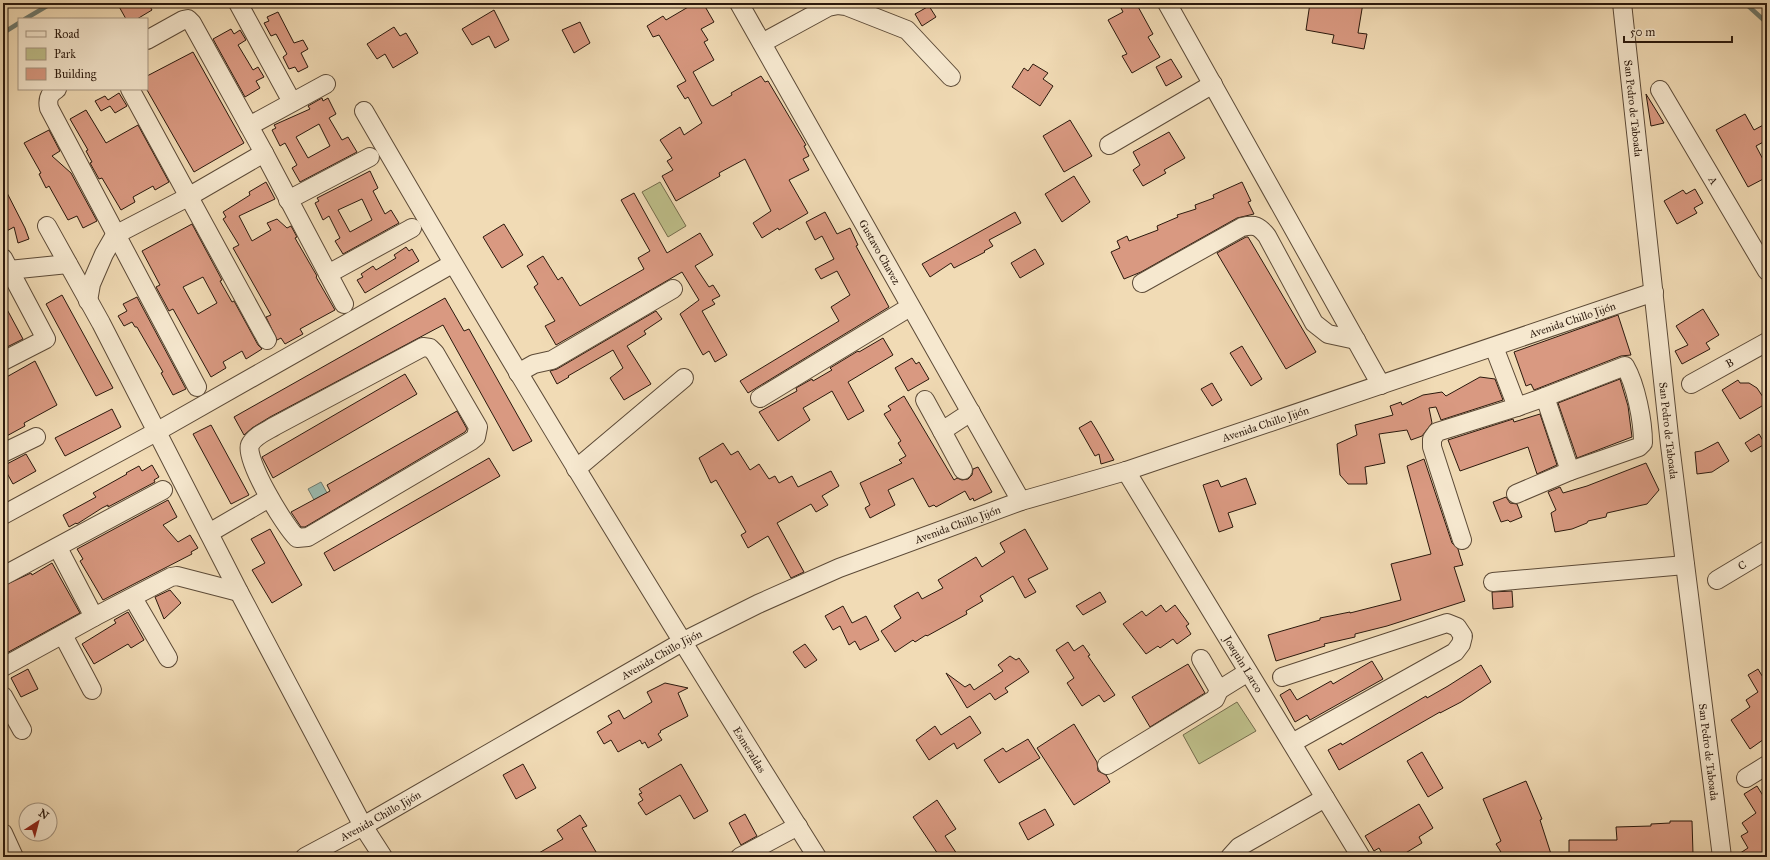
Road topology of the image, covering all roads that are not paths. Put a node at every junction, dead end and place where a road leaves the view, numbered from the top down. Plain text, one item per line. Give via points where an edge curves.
1 (739, 3) edge
2 (1167, 3) edge
3 (1622, 3) edge
4 (241, 8) edge
5 (148, 39) edge
6 (762, 43) junction
7 (951, 77) dead end
8 (326, 84) dead end
9 (1213, 84) junction
10 (56, 90) edge
11 (131, 90) edge
12 (1660, 90) dead end
13 (292, 102) junction
14 (364, 111) dead end
15 (249, 126) junction
16 (1110, 145) dead end
17 (264, 153) junction
18 (370, 157) dead end
19 (188, 197) junction
20 (288, 200) junction
21 (47, 226) dead end
22 (412, 228) dead end
23 (115, 234) junction
24 (68, 264) junction
25 (452, 264) junction
26 (5, 267) edge
27 (1767, 271) edge
28 (328, 274) junction
29 (1142, 283) dead end
30 (673, 289) dead end
31 (1654, 292) junction
32 (88, 301) junction
33 (344, 304) dead end
34 (910, 307) junction
35 (267, 340) dead end
36 (1356, 340) junction
37 (1767, 342) edge
38 (1494, 347) junction
39 (3, 361) edge
40 (518, 373) junction
41 (684, 378) dead end
42 (1692, 384) dead end
43 (1381, 385) junction
44 (197, 387) dead end
45 (1545, 397) junction
46 (760, 398) dead end
47 (925, 400) dead end
48 (1517, 407) junction
49 (971, 412) junction
50 (942, 431) junction
51 (156, 432) junction
52 (36, 437) dead end
53 (3, 453) edge
54 (576, 469) junction
55 (964, 470) dead end
56 (1126, 471) junction
57 (1570, 471) junction
58 (163, 490) dead end
59 (1516, 494) dead end
60 (269, 498) junction
61 (1020, 500) junction
62 (3, 515) edge
63 (209, 533) junction
64 (1462, 540) dead end
65 (58, 548) junction
66 (1767, 550) edge
67 (1685, 565) junction
68 (3, 576) edge
69 (1717, 580) dead end
70 (1493, 582) dead end
71 (239, 592) junction
72 (133, 598) junction
73 (94, 617) junction
74 (62, 635) junction
75 (682, 642) junction
76 (168, 658) dead end
77 (1201, 659) dead end
78 (3, 667) edge
79 (1248, 672) junction
80 (1282, 677) dead end
81 (92, 690) dead end
82 (1219, 690) junction
83 (3, 696) edge
84 (22, 730) dead end
85 (1292, 743) junction
86 (1107, 765) dead end
87 (1767, 765) edge
88 (1746, 778) dead end
89 (1325, 798) junction
90 (363, 826) junction
91 (798, 826) junction
92 (3, 834) edge
93 (14, 857) edge
94 (305, 857) edge
95 (383, 857) edge
96 (740, 857) edge
97 (817, 857) edge
98 (1230, 857) edge
99 (1361, 857) edge
100 (1722, 857) edge

1 - 6 street, Gustavo Chavez
2 - 9 street
3 - 31 street, San Pedro de Taboada
4 - 13 street
5 - 15 street via 178,22 188,20 196,29
6 - 7 street via 828,7 846,6 907,30
6 - 34 street, Gustavo Chavez
8 - 13 street
9 - 16 street
9 - 36 street
10 - 23 street via 49,95 49,108
11 - 19 street
12 - 27 street, A
13 - 15 street
14 - 25 street, Esmeraldas
15 - 17 street
17 - 19 street
17 - 20 street
18 - 20 street
19 - 23 street
19 - 35 street
20 - 28 street
21 - 24 street
22 - 28 street
23 - 32 street via 91,284
23 - 44 street
24 - 26 street
24 - 32 street
25 - 40 street, Esmeraldas
25 - 51 street
26 - 39 street via 46,339
28 - 33 street
29 - 36 street via 1242,227 1253,225 1261,228 1267,236 1314,323 1328,334
30 - 40 street via 552,360 534,364
31 - 38 street, Avenida Chillo Jijón
31 - 67 street, San Pedro de Taboada
32 - 51 street
34 - 46 street
34 - 49 street, Gustavo Chavez
36 - 43 street
37 - 42 street, B
38 - 43 street, Avenida Chillo Jijón
38 - 48 street
40 - 54 street, Esmeraldas
41 - 54 street
43 - 56 street, Avenida Chillo Jijón
45 - 48 street
45 - 57 street
45 - 57 street via 1624,366 1632,379 1643,443 1639,447
47 - 50 street
48 - 64 street via 1436,432 1433,436 1432,446
49 - 50 street
49 - 61 street, Gustavo Chavez
50 - 55 street
51 - 62 street
51 - 63 street
52 - 53 street
54 - 75 street, Esmeraldas
56 - 61 street, Avenida Chillo Jijón
56 - 79 street, Joaquìn Larco
57 - 59 street
58 - 65 street
60 - 60 street via 292,533 297,538 308,537 471,442 476,437 478,427 435,354 430,348 423,346 254,439 248,452
60 - 63 street
61 - 75 street, Avenida Chillo Jijón via 839,568
63 - 71 street
65 - 68 street
65 - 73 street
66 - 69 street, C
67 - 70 street
67 - 100 street, San Pedro de Taboada
71 - 72 street via 177,576
71 - 90 street
72 - 73 street
72 - 76 street
73 - 74 street
74 - 78 street
74 - 81 street
75 - 90 street, Avenida Chillo Jijón
75 - 91 street, Esmeraldas
77 - 82 street
79 - 82 street
79 - 85 street, Joaquìn Larco
80 - 85 street via 1447,623 1457,627 1463,636 1456,652
82 - 86 street via 1215,699
83 - 84 street
85 - 89 street, Joaquìn Larco
87 - 88 street
89 - 98 street via 1239,847
89 - 99 street, Joaquìn Larco
90 - 94 street, Avenida Chillo Jijón
90 - 95 street
91 - 96 street
91 - 97 street, Esmeraldas
92 - 93 street

